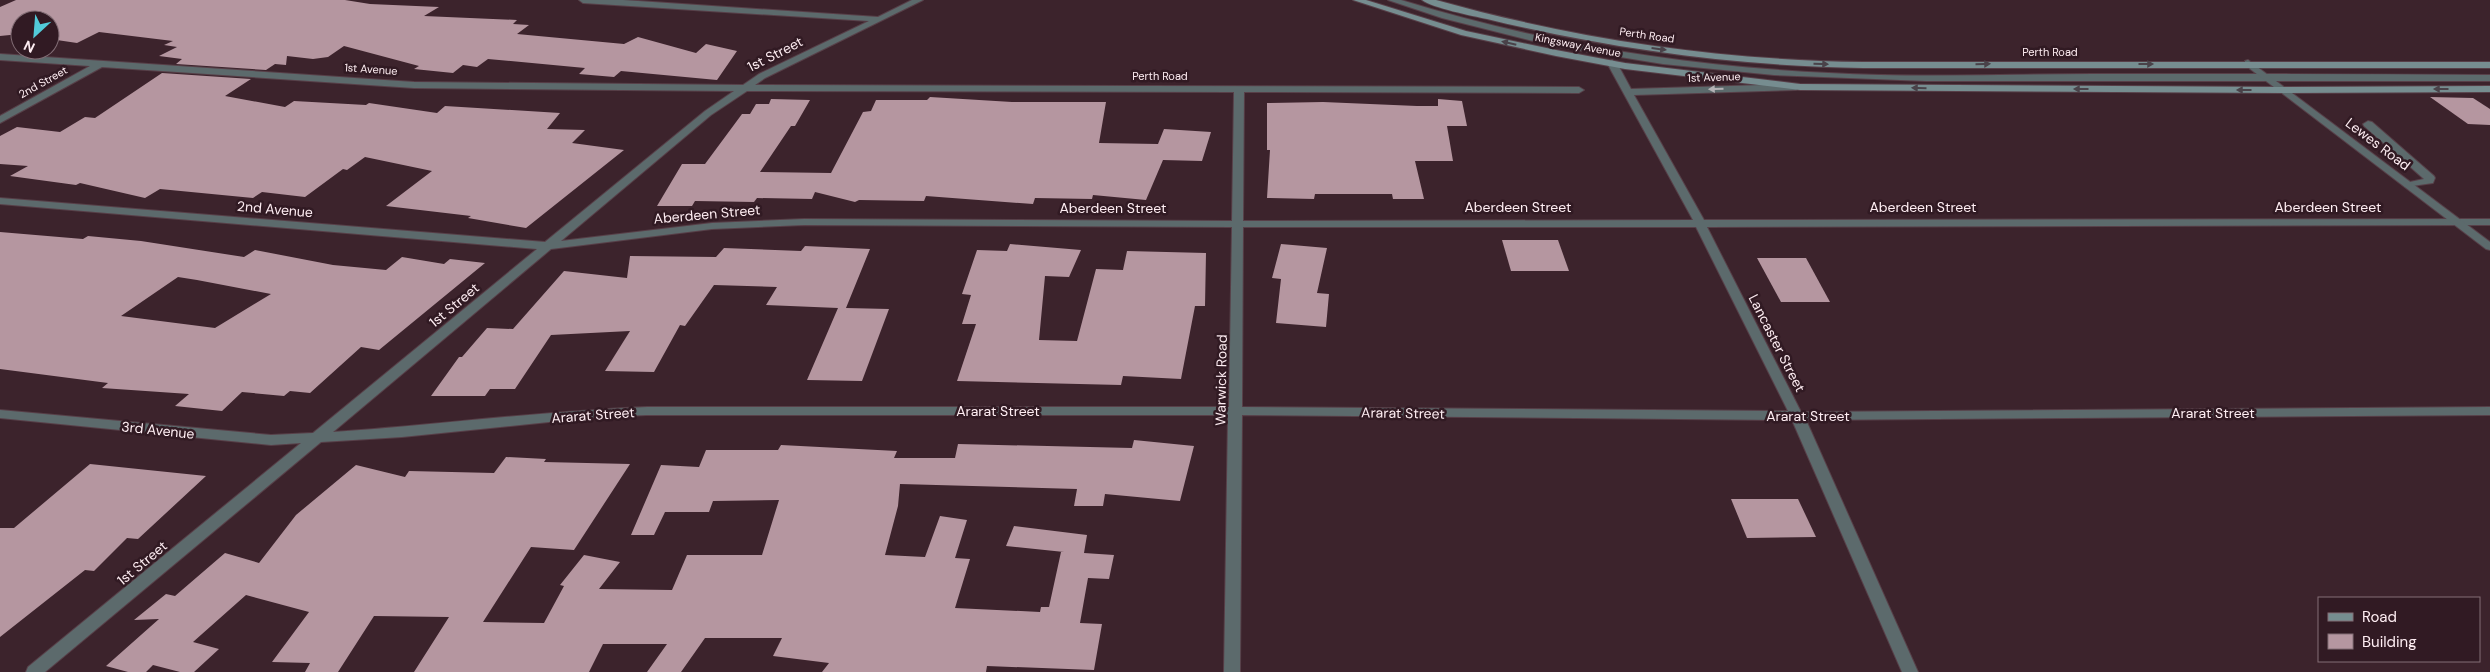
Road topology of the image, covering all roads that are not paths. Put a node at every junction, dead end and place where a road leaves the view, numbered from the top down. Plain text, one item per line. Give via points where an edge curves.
1 (583, 0) edge
2 (918, 0) edge
3 (1357, 0) edge
4 (1392, 0) edge
5 (1426, 0) edge
6 (880, 19) junction
7 (1610, 43) joint
8 (0, 57) edge
9 (1612, 63) junction
10 (2248, 63) junction
11 (98, 65) junction
12 (2490, 65) edge
13 (2266, 77) junction
14 (2490, 78) edge
15 (1800, 87) junction
16 (1239, 88) junction
17 (741, 89) junction
18 (2490, 89) edge
19 (1579, 90) dead end
20 (2283, 90) junction
21 (1628, 92) junction
22 (0, 120) edge
23 (2368, 124) dead end
24 (2409, 185) junction
25 (0, 201) edge
26 (1698, 221) junction
27 (2458, 222) junction
28 (2490, 222) edge
29 (1237, 224) junction
30 (548, 246) junction
31 (2490, 247) edge
32 (1236, 411) junction
33 (2490, 411) edge
34 (0, 414) edge
35 (1797, 416) junction
36 (316, 438) junction
37 (34, 672) edge
38 (1232, 672) edge
39 (1910, 672) edge

1 - 6 street
2 - 6 street, 1st Street
9 -> 3 main road, Kingsway Avenue via 1464,33
4 - 13 street via 1537,39 1742,70 1924,78
5 - 7 main road, Kingsway Avenue via 1484,17
6 - 17 street, 1st Street via 783,65
7 -> 10 main road, Perth Road via 1732,58 1840,65
8 - 11 street, 1st Avenue
9 - 15 main road, Kingsway Avenue
9 - 21 street, Lancaster Street
10 - 12 main road, Perth Road
10 - 13 street, Lewes Road
11 - 17 street, 1st Avenue via 455,86
11 - 22 street, 2nd Street
13 - 14 street
13 - 20 street, Lewes Road
20 -> 15 main road
15 -> 21 street, 1st Avenue
16 - 17 street, Perth Road
16 - 19 street, Perth Road
16 - 29 street, Warwick Road
17 - 30 street, 1st Street
18 -> 20 main road
20 - 24 street, Lewes Road
21 - 26 street, Lancaster Street
23 - 24 street via 2430,176 2429,181
24 - 27 street, Lewes Road
25 - 30 street, 2nd Avenue
26 - 27 street, Aberdeen Street
26 - 29 street, Aberdeen Street
26 - 35 street, Lancaster Street
27 - 28 street, Aberdeen Street
27 - 31 street, Lewes Road
29 - 30 street, Aberdeen Street via 758,223
29 - 32 street, Warwick Road
30 - 36 street, 1st Street
32 - 35 street, Ararat Street
32 - 36 street, Ararat Street via 597,413
32 - 38 street, Warwick Road
33 - 35 street, Ararat Street
34 - 36 street, 3rd Avenue via 240,439
35 - 39 street, Lancaster Street
36 - 37 street, 1st Street

